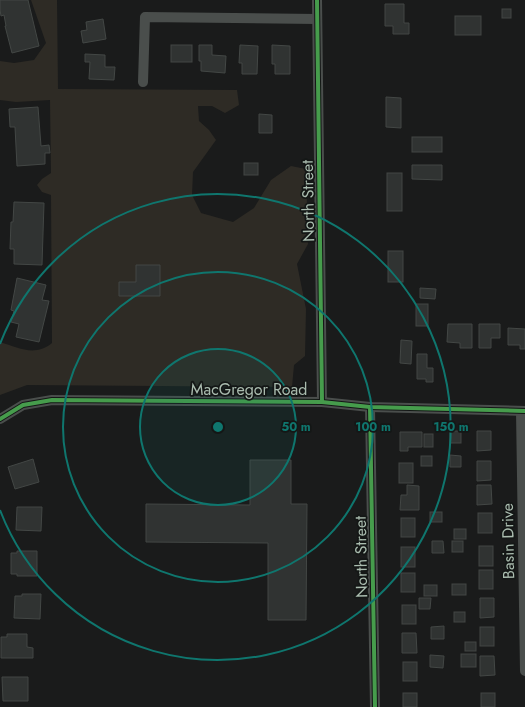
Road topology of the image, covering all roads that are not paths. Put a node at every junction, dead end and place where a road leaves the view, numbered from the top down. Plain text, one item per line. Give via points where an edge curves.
1 (317, 0) edge
2 (317, 19) junction
3 (143, 82) dead end
4 (322, 402) junction
5 (370, 407) junction
6 (523, 411) edge
7 (0, 419) edge
8 (525, 619) edge
9 (525, 671) edge
10 (375, 707) edge

1 - 2 street, North Street
2 - 3 street via 145,17
2 - 4 street, North Street
4 - 5 street, MacGregor Road
4 - 7 street, MacGregor Road via 52,400 23,405
5 - 6 street, MacGregor Road
5 - 10 street, North Street
6 - 8 street, Basin Drive
8 - 9 street, Basin Drive

